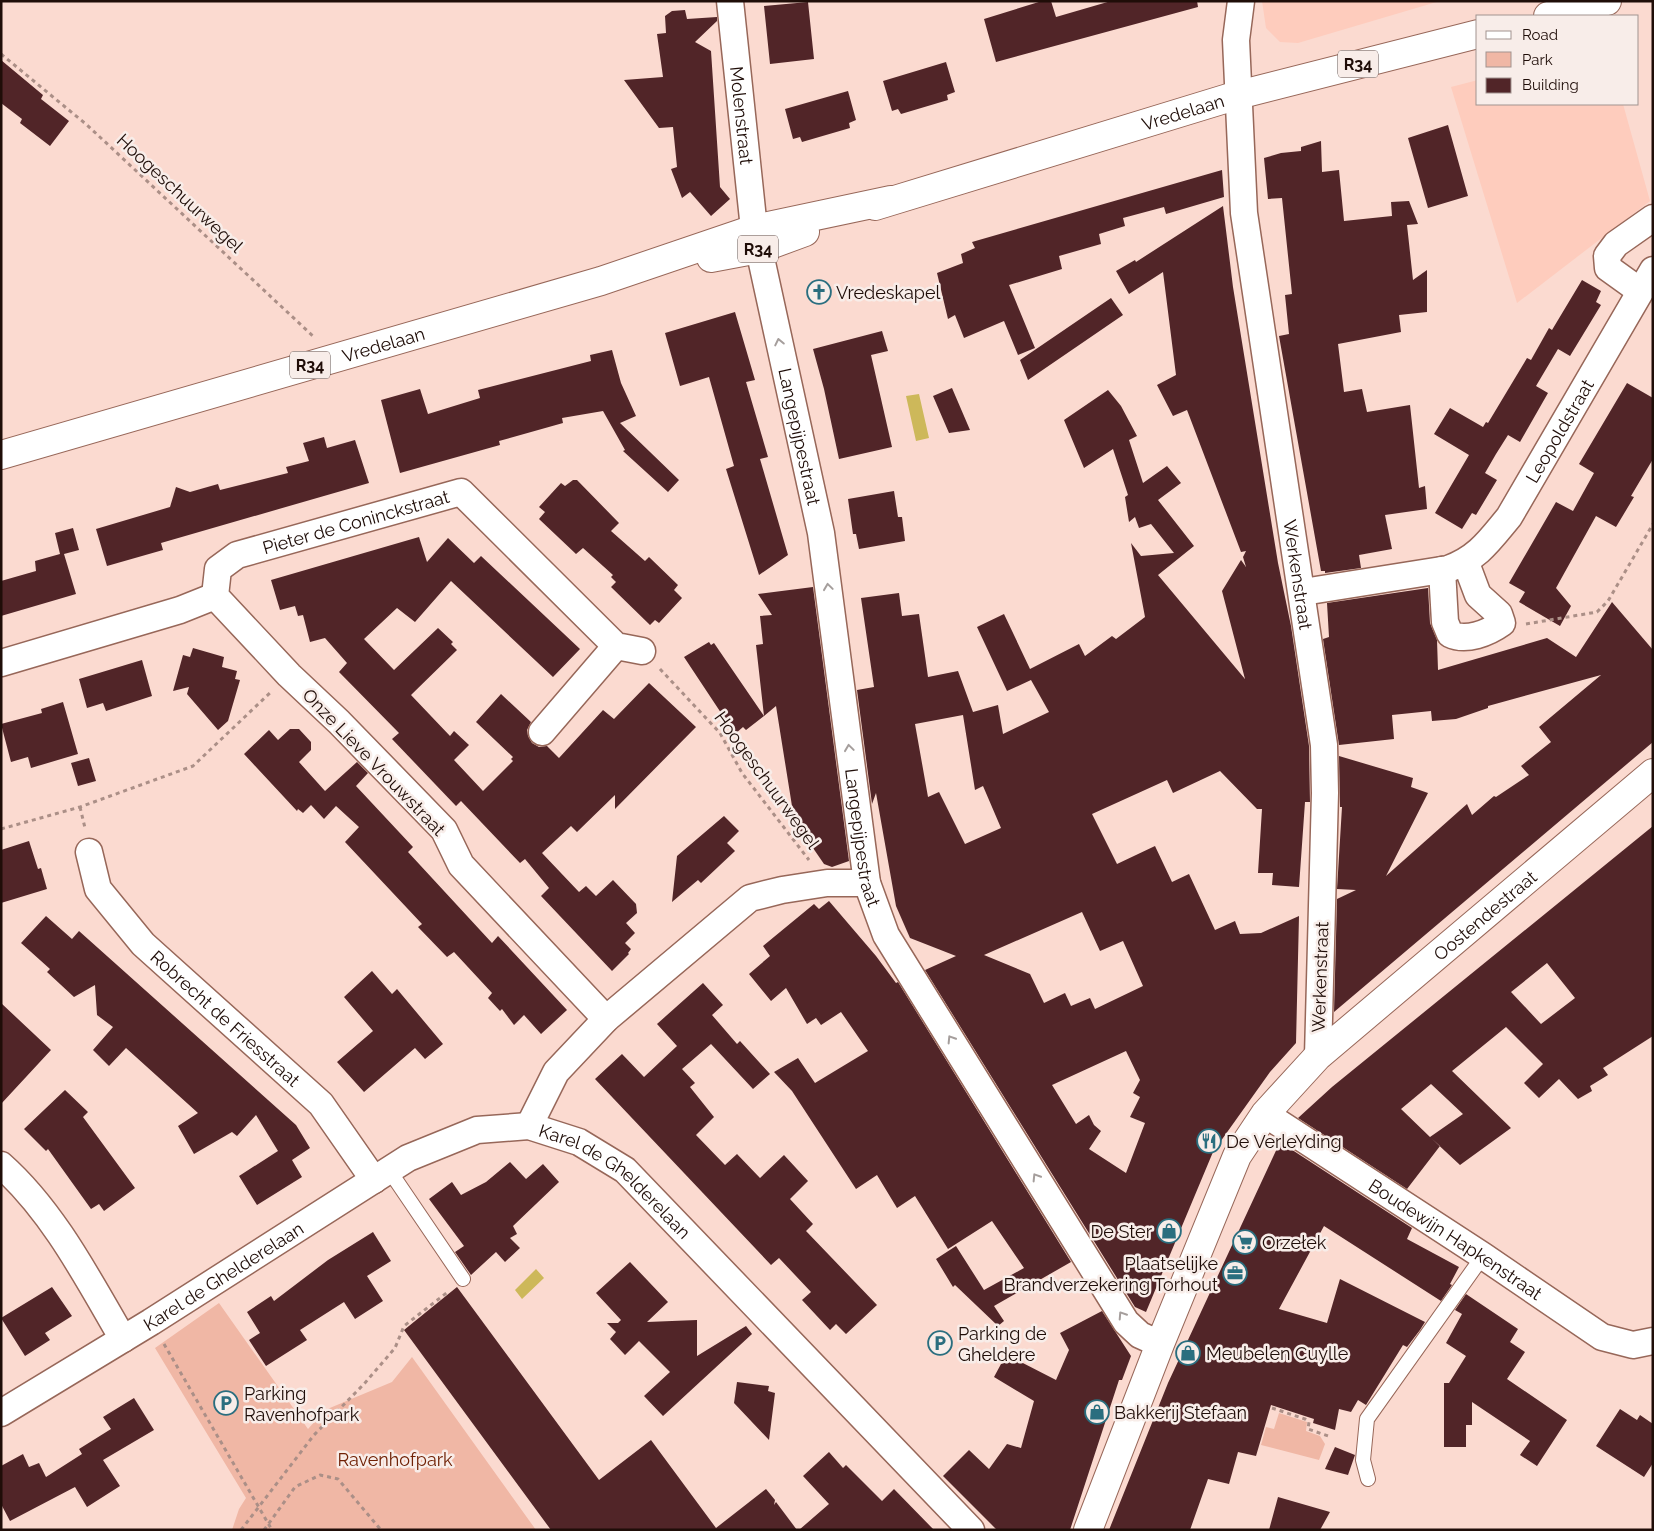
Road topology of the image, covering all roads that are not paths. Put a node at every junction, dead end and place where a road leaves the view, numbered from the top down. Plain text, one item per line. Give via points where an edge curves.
1 (730, 1) edge
2 (1241, 1) edge
3 (1607, 1) edge
4 (1552, 15) edge
5 (1476, 35) edge
6 (1238, 95) junction
7 (1653, 218) edge
8 (756, 239) junction
9 (1647, 281) edge
10 (1, 455) edge
11 (1454, 566) junction
12 (1303, 592) junction
13 (215, 596) junction
14 (616, 646) junction
15 (642, 650) road end
16 (1, 663) edge
17 (542, 732) dead end
18 (1653, 773) edge
19 (1653, 798) edge
20 (90, 852) dead end
21 (868, 883) junction
22 (606, 1019) junction
23 (1318, 1056) junction
24 (1265, 1114) junction
25 (529, 1126) junction
26 (1, 1165) edge
27 (382, 1175) junction
28 (1483, 1256) junction
29 (463, 1279) road end
30 (123, 1338) junction
31 (1653, 1341) edge
32 (1160, 1344) junction
33 (1, 1412) edge
34 (1368, 1479) dead end
35 (971, 1530) edge
36 (1088, 1530) edge

1 - 8 street, Molenstraat
2 - 6 street, Werkenstraat via 1236,40
3 - 4 main road
5 - 6 main road, Vredelaan / R34
6 - 8 main road, Vredelaan / R34
6 - 12 street, Werkenstraat via 1244,213
7 - 9 street, Leopoldstraat via 1616,244 1607,256 1608,268
8 - 10 main road, Vredelaan / R34 via 619,275
21 -> 8 street, Langepijpestraat via 820,533
9 - 11 street, Leopoldstraat via 1509,517 1486,546
11 - 11 street via 1445,622 1450,634 1458,638 1491,631 1502,623 1498,614
11 - 12 street
12 - 23 street, Werkenstraat via 1324,745
13 - 14 street, Pieter de Coninckstraat via 218,569 237,555 460,492
13 - 16 street via 180,610
13 - 22 street, Onze Lieve Vrouwstraat via 444,830 461,865
14 - 15 street
14 - 17 street
18 - 23 main road, Oostendestraat
19 - 23 main road, Oostendestraat
20 - 27 street, Robrecht de Friesstraat via 98,889 143,944 321,1104
21 - 22 street via 827,883 750,898
32 -> 21 street, Langepijpestraat via 1140,1335 1126,1322 886,935
22 - 25 street via 556,1072
23 - 24 main road, Oostendestraat
24 - 28 street, Boudewijn Hapkenstraat
24 - 32 main road, Oostendestraat via 1237,1156
25 - 27 street, Karel de Ghelderelaan via 477,1130 408,1158
25 - 35 street, Karel de Ghelderelaan via 578,1142 625,1170
26 - 30 street via 19,1181 76,1258
27 - 29 lane
27 - 30 street, Karel de Ghelderelaan
28 - 31 street, Boudewijn Hapkenstraat via 1602,1337 1633,1344
28 - 34 lane via 1367,1419 1363,1460
30 - 33 street, Karel de Ghelderelaan
32 - 36 main road, Oostendestraat

